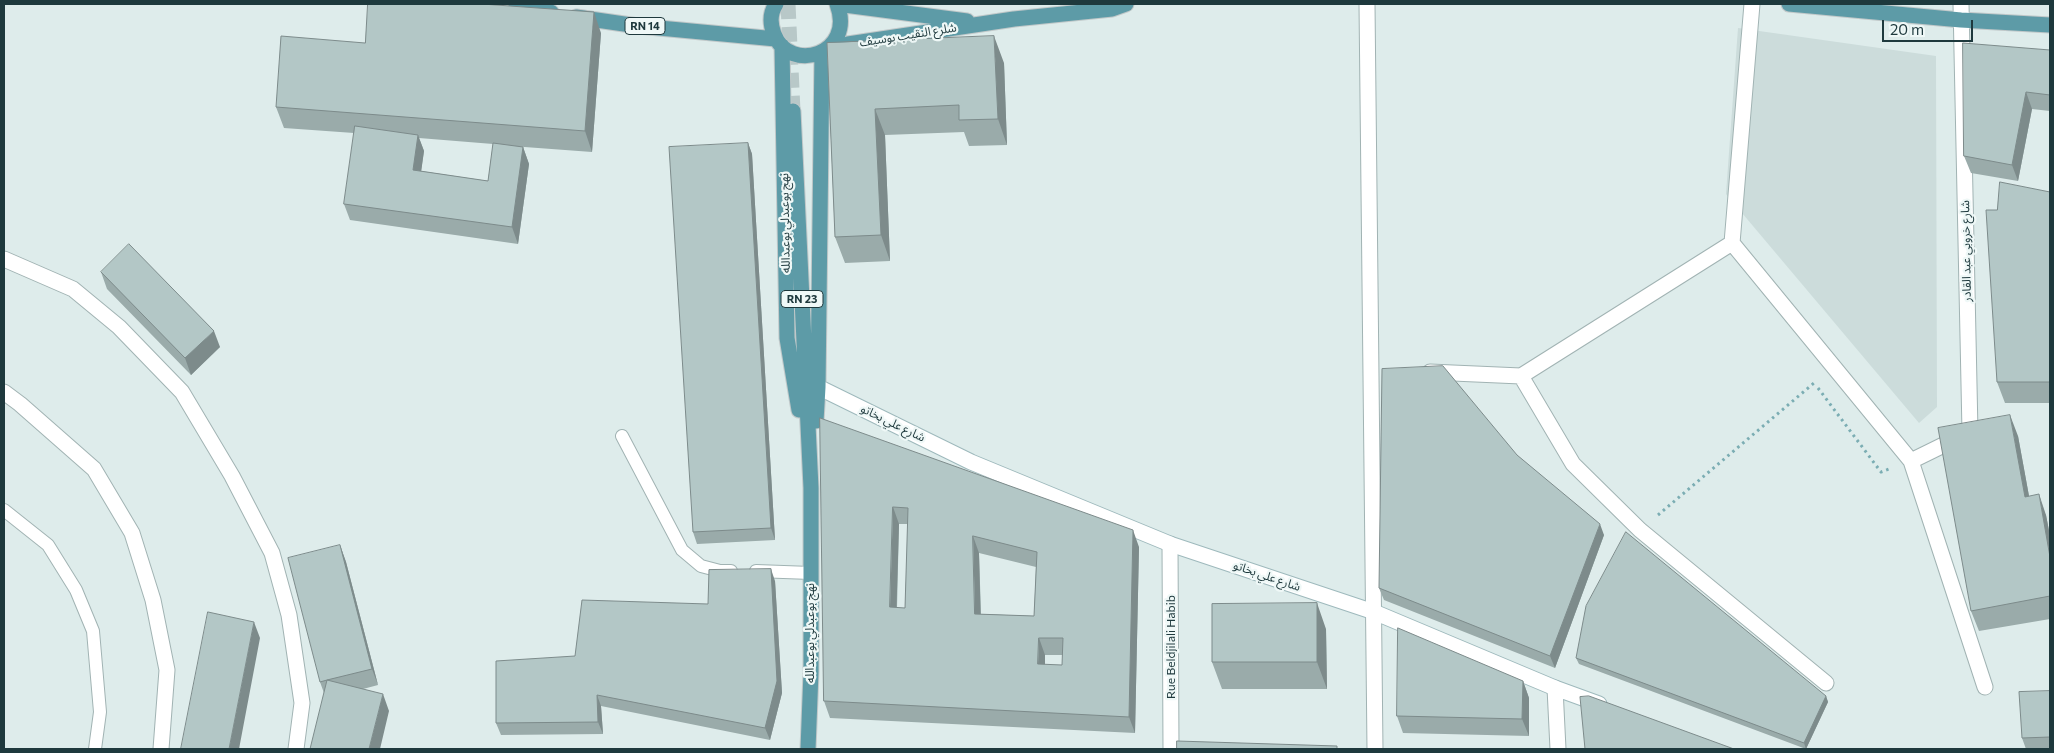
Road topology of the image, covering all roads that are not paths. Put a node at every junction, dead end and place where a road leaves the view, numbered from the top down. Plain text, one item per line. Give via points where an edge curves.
1 (516, 4) edge
2 (776, 4) edge
3 (837, 4) edge
4 (1367, 4) edge
5 (1752, 4) edge
6 (1789, 4) edge
7 (1961, 4) edge
8 (1117, 5) edge
9 (1960, 20) junction
10 (986, 23) junction
11 (2050, 25) edge
12 (779, 43) junction
13 (826, 50) junction
14 (793, 111) tunnel mouth
15 (1732, 243) junction
16 (4, 259) edge
17 (1412, 371) edge
18 (1521, 376) junction
19 (818, 387) junction
20 (4, 392) edge
21 (622, 436) dead end
22 (1911, 461) junction
23 (811, 488) junction
24 (4, 510) edge
25 (1170, 544) junction
26 (810, 573) junction
27 (1374, 612) junction
28 (1826, 683) dead end
29 (1985, 687) dead end
30 (1555, 688) junction
31 (1611, 709) edge
32 (95, 749) edge
33 (161, 749) edge
34 (296, 749) edge
35 (808, 749) edge
36 (1171, 749) edge
37 (1375, 749) edge
38 (1558, 749) edge

1 - 12 main road, RN 14 via 570,17
2 - 12 main road, نهج بوعبدلي بوعبدالله via 771,17
3 - 10 main road, شلرع النقيب بوسيف
3 - 13 main road via 841,27
4 - 27 street via 1377,370
5 - 15 street
6 - 9 main road
7 - 9 street, شارع خروبي عبد القادر
8 - 10 main road, شلرع النقيب بوسيف
9 - 11 main road
9 - 22 street, شارع خروبي عبد القادر via 1970,432
10 - 13 main road, شلرع النقيب بوسيف
12 - 13 main road, شلرع النقيب بوسيف via 791,53 801,56
12 - 23 main road, نهج بوعبدلي بوعبدالله via 787,338
13 - 19 main road, نهج بوعبدلي بوعبدالله
14 - 23 main road, نهج بوعبدلي بوعبدالله / RN 23
15 - 18 street
15 - 22 street
16 - 34 street via 73,289 119,327 182,392 232,476 272,554 289,615 302,704
17 - 18 street
18 - 28 street via 1573,464 1640,530
19 - 23 main road, نهج بوعبدلي بوعبدالله
19 - 25 street, شارع علي بخاتو via 971,462
20 - 33 street via 94,469 132,533 153,600 167,670
21 - 26 lane via 682,550 701,566 720,571
22 - 29 street
23 - 26 main road, نهج بوعبدلي بوعبدالله / RN 23
24 - 32 lane via 48,545 76,590 93,630 100,712
25 - 27 street, شارع علي بخاتو
25 - 36 street, Rue Beldjilali Habib
26 - 35 main road, نهج بوعبدلي بوعبدالله / RN 23
27 - 30 street, شارع علي بخاتو
27 - 37 street
30 - 31 street, شارع علي بخاتو
30 - 38 street

